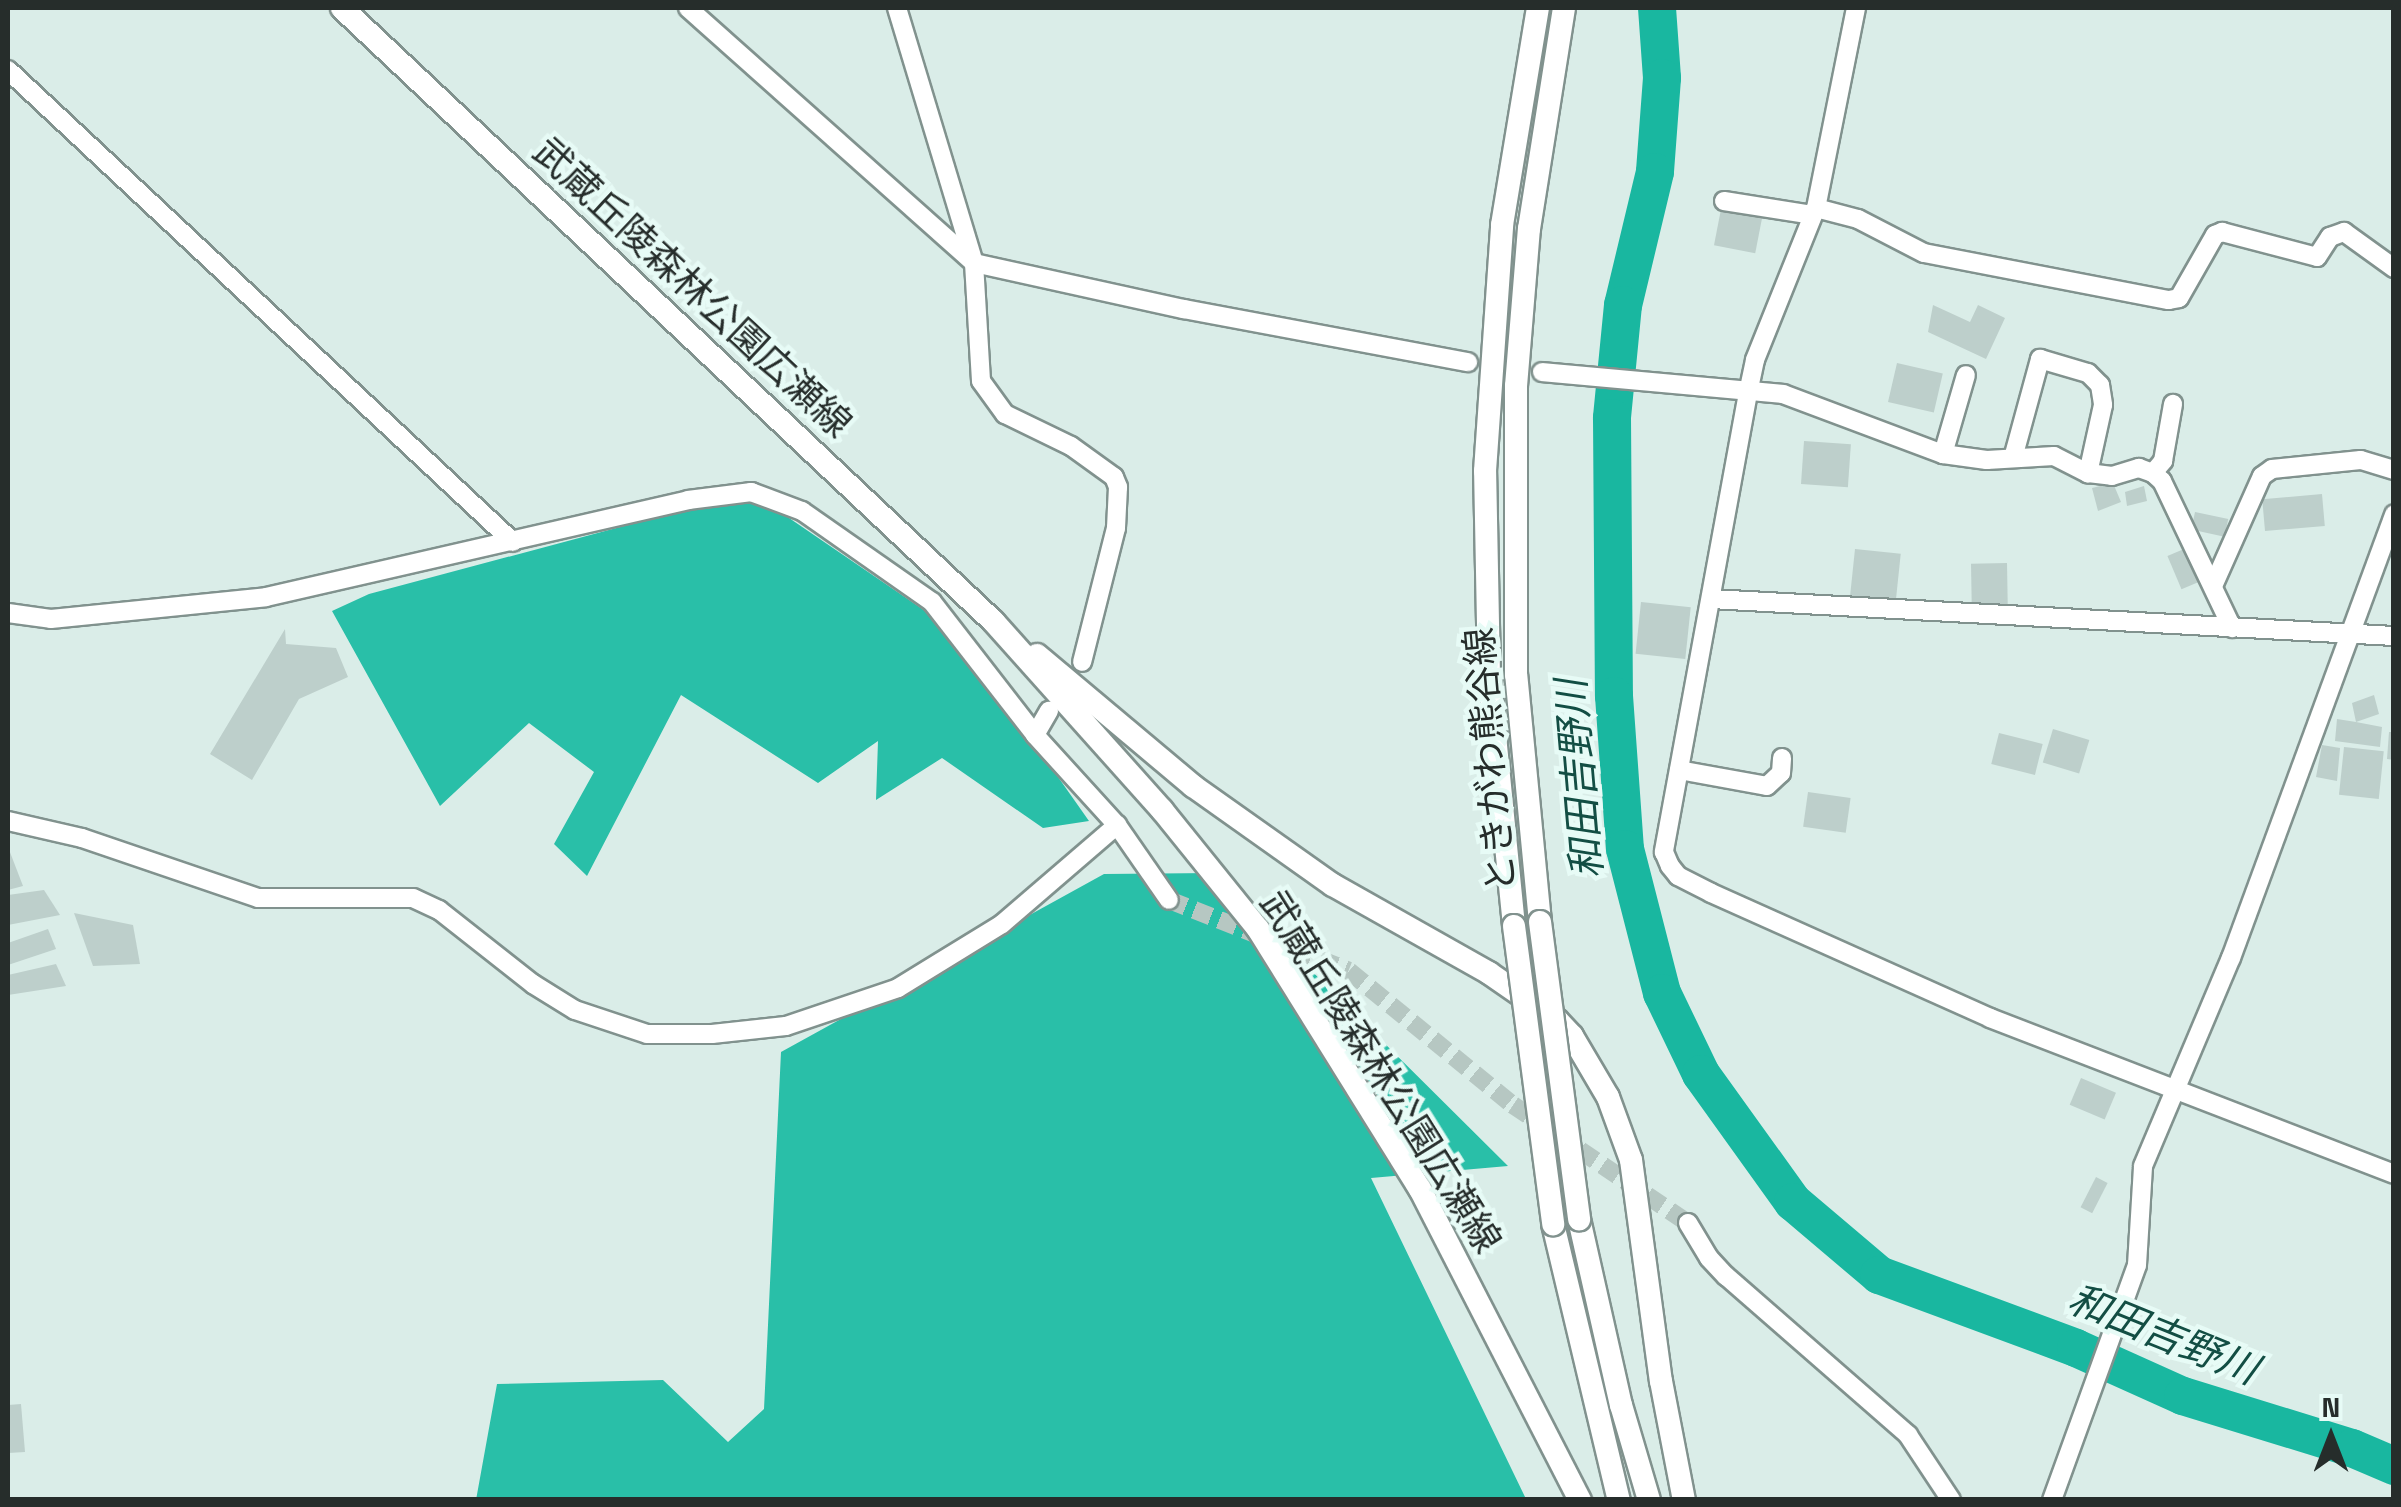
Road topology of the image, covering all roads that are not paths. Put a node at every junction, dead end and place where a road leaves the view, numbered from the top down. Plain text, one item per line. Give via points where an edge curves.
1 (342, 8) edge
2 (688, 8) edge
3 (897, 8) edge
4 (1538, 8) edge
5 (1564, 8) edge
6 (1856, 8) edge
7 (8, 70) edge
8 (1724, 201) dead end
9 (1814, 212) junction
10 (974, 263) junction
11 (2394, 268) edge
12 (1468, 362) dead end
13 (1542, 372) dead end
14 (1966, 376) dead end
15 (1748, 393) junction
16 (2174, 404) dead end
17 (1943, 454) junction
18 (2013, 458) junction
19 (2394, 470) edge
20 (2088, 473) junction
21 (2153, 474) junction
22 (2394, 514) edge
23 (513, 542) junction
24 (2213, 586) junction
25 (1711, 599) junction
26 (8, 613) edge
27 (994, 622) junction
28 (2232, 628) junction
29 (2349, 634) junction
30 (2394, 636) edge
31 (1082, 662) dead end
32 (1049, 712) dead end
33 (1036, 735) junction
34 (1782, 758) dead end
35 (1680, 770) junction
36 (8, 821) edge
37 (1118, 826) junction
38 (1169, 900) tunnel mouth
39 (2174, 1088) junction
40 (2394, 1174) edge
41 (1688, 1224) tunnel mouth
42 (1580, 1500) edge
43 (1619, 1500) edge
44 (1649, 1500) edge
45 (1684, 1500) edge
46 (1950, 1500) edge
47 (2052, 1500) edge

1 - 27 main road, 武蔵丘陵森林公園広瀬線
2 - 10 street
3 - 10 street
4 - 43 main road, ときがわ熊谷線, bridge via 1502,226 1486,471 1489,676 1554,1224
5 - 44 main road, ときがわ熊谷線, bridge via 1529,229 1516,386 1516,675 1579,1219
6 - 9 street
7 - 23 street
8 - 9 street
9 - 11 street via 1858,220 1924,253 2169,300 2179,298 2222,232 2316,257 2330,237 2344,232
9 - 15 street
10 - 12 street
10 - 31 street via 981,382 991,400 1005,414 1071,446 1118,487 1116,528
13 - 15 street
14 - 17 street
15 - 17 street via 1798,397
15 - 25 street
16 - 21 street via 2163,461
17 - 18 street
18 - 20 street via 2054,456
18 - 20 street via 2040,359 2088,373 2100,386 2103,405
19 - 24 street via 2360,460 2272,469 2262,476
20 - 21 street via 2112,476 2139,468
21 - 24 street via 2162,480
22 - 29 street
23 - 26 street via 266,597 68,618
23 - 33 street via 688,500 751,492 802,511 932,602
24 - 28 street
25 - 28 street
25 - 35 street
27 - 42 main road, 武蔵丘陵森林公園広瀬線 via 1258,929 1420,1189
27 - 45 main road, 武蔵丘陵森林公園広瀬線 via 1193,786 1333,884 1489,973 1572,1036 1608,1097 1630,1160
28 - 29 street
29 - 30 street
29 - 39 street via 2231,958
32 - 33 street
33 - 37 street
34 - 35 street via 1781,774 1767,786
35 - 39 street via 1664,852 1678,876 1959,1004
36 - 37 street via 82,838 258,898 413,898 575,1010 648,1034 786,1026 898,988 1002,924
37 - 38 street
39 - 40 street
39 - 47 street via 2143,1166 2137,1266
41 - 46 street via 1726,1276 1908,1435

